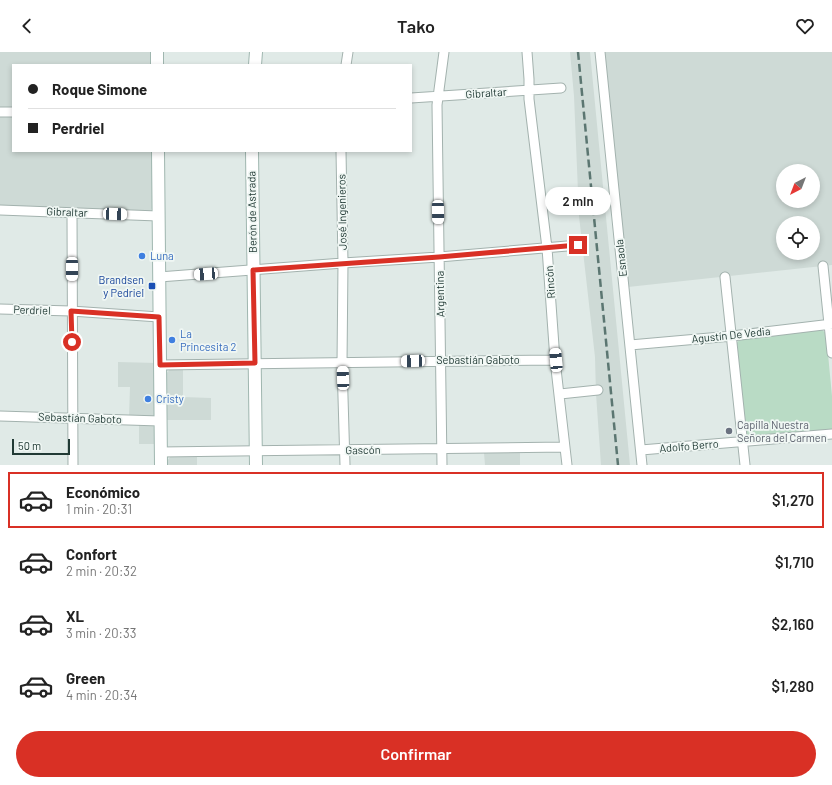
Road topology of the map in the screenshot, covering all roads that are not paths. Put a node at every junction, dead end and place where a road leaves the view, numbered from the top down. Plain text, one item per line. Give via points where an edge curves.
1 (157, 52) edge
2 (256, 52) edge
3 (348, 52) edge
4 (444, 52) edge
5 (527, 52) edge
6 (600, 52) edge
7 (157, 64) edge
8 (255, 64) edge
9 (346, 64) edge
10 (561, 88) dead end
11 (529, 90) junction
12 (438, 96) junction
13 (412, 98) edge
14 (0, 112) edge
15 (12, 112) edge
16 (158, 152) edge
17 (252, 152) edge
18 (341, 152) edge
19 (0, 210) edge
20 (72, 213) junction
21 (158, 216) junction
22 (578, 245) dead end
23 (547, 248) junction
24 (439, 257) junction
25 (343, 263) junction
26 (823, 266) dead end
27 (253, 270) junction
28 (159, 277) junction
29 (725, 277) dead end
30 (0, 309) edge
31 (71, 311) junction
32 (159, 317) junction
33 (831, 324) edge
34 (732, 336) junction
35 (630, 344) junction
36 (832, 353) edge
37 (441, 360) junction
38 (556, 360) junction
39 (255, 363) junction
40 (342, 363) junction
41 (160, 365) junction
42 (598, 390) dead end
43 (560, 394) junction
44 (0, 416) edge
45 (72, 418) junction
46 (160, 422) junction
47 (832, 434) edge
48 (743, 442) junction
49 (565, 447) junction
50 (442, 449) junction
51 (641, 450) junction
52 (256, 451) junction
53 (345, 451) junction
54 (161, 452) junction
55 (73, 465) edge
56 (161, 465) edge
57 (256, 465) edge
58 (345, 465) edge
59 (442, 465) edge
60 (567, 465) edge
61 (642, 465) edge
62 (745, 465) edge

1 - 7 street
2 - 8 street
3 - 9 street
4 - 12 street, Argentina
5 - 11 street, Rincón
6 - 35 street, Esnaola
10 - 11 street, Gibraltar
11 - 12 street, Gibraltar
11 - 23 street, Rincón via 528,99
12 - 13 street, Gibraltar
12 - 24 street, Argentina
14 - 15 street
16 - 21 street
17 - 27 street, Berón de Astrada
18 - 25 street, José Ingenieros
19 - 20 street, Gibraltar
20 - 21 street, Gibraltar
20 - 31 street
21 - 28 street
22 - 23 street
23 - 24 street
23 - 38 street, Rincón
24 - 25 street
24 - 37 street, Argentina
25 - 27 street
25 - 40 street, José Ingenieros
26 - 33 street
27 - 28 street
27 - 39 street, Berón de Astrada
28 - 32 street
29 - 34 street
30 - 31 street, Perdriel
31 - 32 street, Perdriel
31 - 45 street
32 - 41 street
33 - 34 street, Agustín De Vedia
33 - 36 street
34 - 35 street, Agustín De Vedia
34 - 48 street
35 - 51 street, Esnaola
37 - 38 street, Sebastián Gaboto
37 - 40 street, Sebastián Gaboto
37 - 50 street, Argentina
38 - 43 street, Rincón
39 - 40 street, Sebastián Gaboto
39 - 41 street, Sebastián Gaboto
39 - 52 street, Berón de Astrada
40 - 53 street, José Ingenieros
41 - 46 street
42 - 43 street
43 - 49 street, Rincón
44 - 45 street, Sebastián Gaboto
45 - 46 street, Sebastián Gaboto
45 - 55 street
46 - 54 street
47 - 48 street, Adolfo Berro
48 - 51 street, Adolfo Berro
48 - 62 street
49 - 50 street, Gascón
49 - 60 street, Rincón
50 - 53 street, Gascón
50 - 59 street, Argentina
51 - 61 street, Esnaola
52 - 53 street, Gascón
52 - 54 street, Gascón
52 - 57 street, Berón de Astrada
53 - 58 street, José Ingenieros
54 - 56 street

